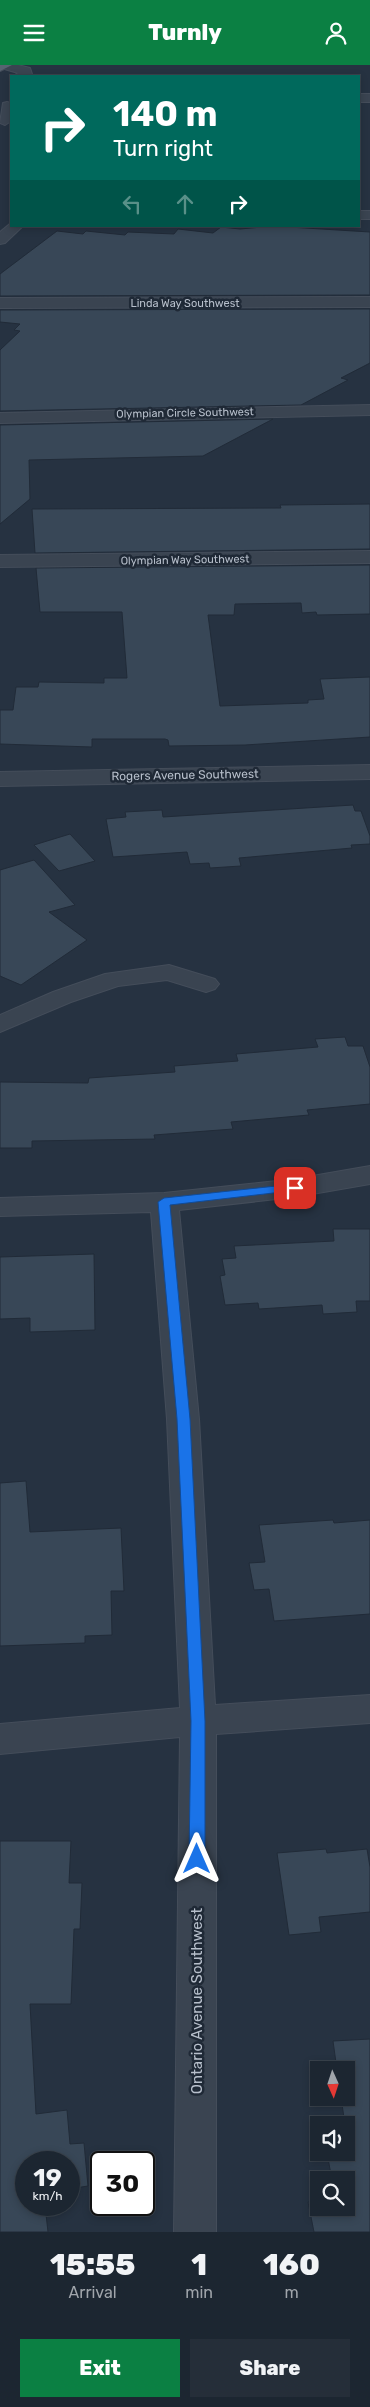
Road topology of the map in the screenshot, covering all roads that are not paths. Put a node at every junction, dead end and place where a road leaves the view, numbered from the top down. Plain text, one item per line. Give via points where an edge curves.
1 (6, 65) edge
2 (0, 67) edge
3 (23, 75) edge
4 (6, 106) edge
5 (5, 121) dead end
6 (15, 227) edge
7 (0, 240) edge
8 (370, 302) edge
9 (0, 303) edge
10 (370, 410) edge
11 (0, 418) edge
12 (370, 557) edge
13 (0, 561) edge
14 (370, 772) edge
15 (8, 779) edge
16 (0, 801) edge
17 (206, 983) dead end
18 (0, 1024) edge
19 (370, 1175) edge
20 (164, 1202) junction
21 (0, 1207) edge
22 (370, 1709) edge
23 (198, 1721) junction
24 (0, 1739) edge
25 (195, 2232) edge

1 - 2 main road
1 - 3 street via 26,71
4 - 5 street
6 - 7 street
8 - 9 street, Linda Way Southwest
10 - 11 street, Olympian Circle Southwest
12 - 13 street, Olympian Way Southwest
14 - 15 street, Rogers Avenue Southwest
15 - 16 street
17 - 18 street via 169,972 114,979
19 - 20 street via 295,1188
20 - 21 street
20 - 23 street, Ontario Avenue Southwest via 183,1419
22 - 23 street
23 - 24 street
23 - 25 street, Ontario Avenue Southwest

